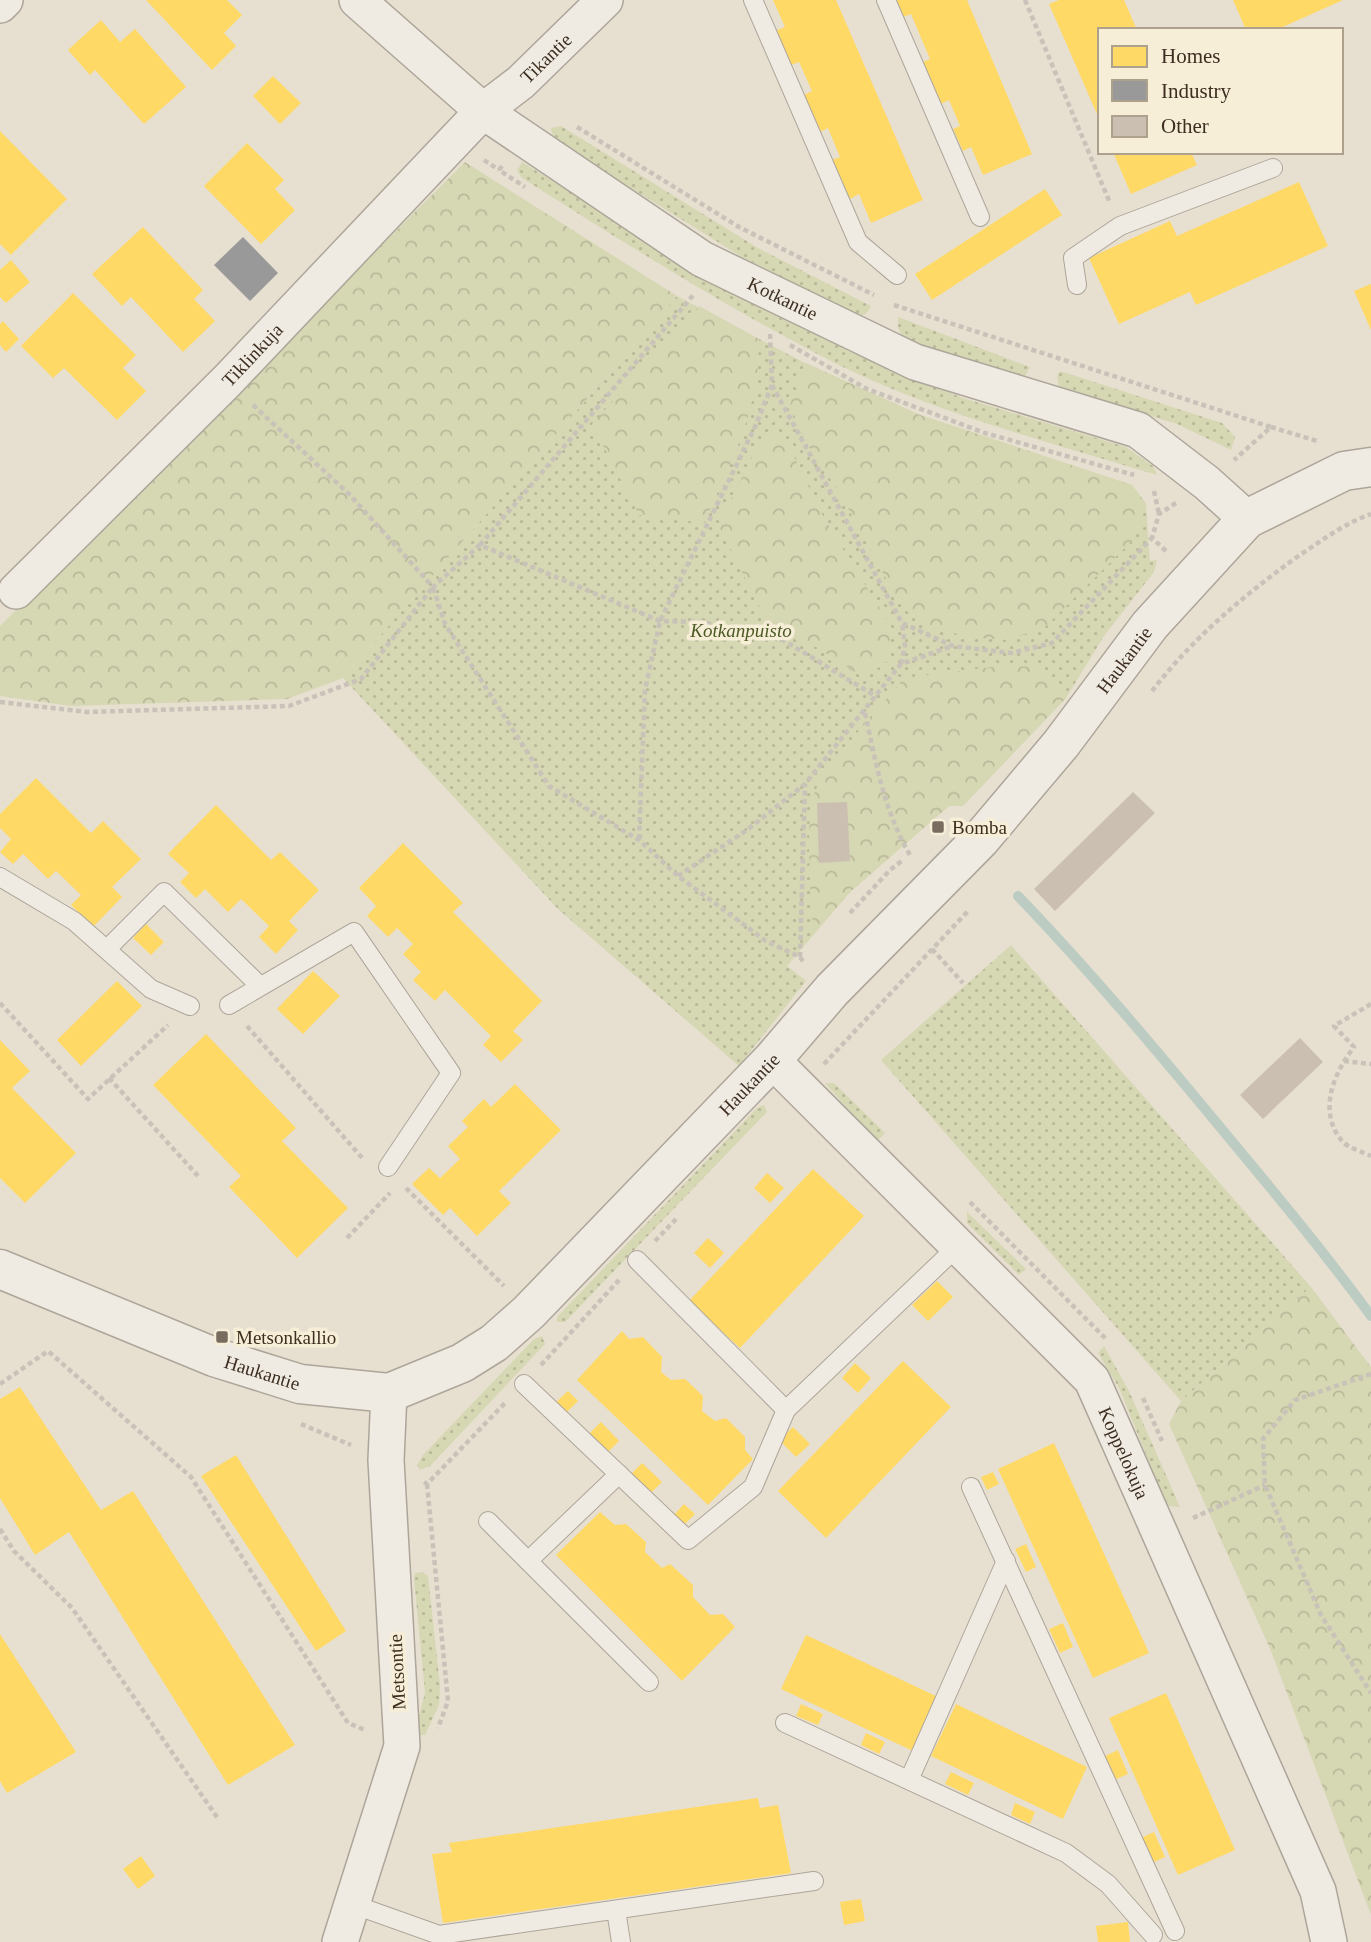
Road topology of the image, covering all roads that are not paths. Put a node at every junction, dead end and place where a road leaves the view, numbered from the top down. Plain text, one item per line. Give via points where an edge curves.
1 (5, 0) edge
2 (357, 0) edge
3 (605, 0) edge
4 (753, 0) edge
5 (887, 0) edge
6 (0, 5) edge
7 (483, 111) junction
8 (1273, 168) dead end
9 (980, 217) dead end
10 (897, 275) dead end
11 (1077, 285) dead end
12 (1371, 467) edge
13 (1247, 519) junction
14 (16, 591) dead end
15 (0, 877) edge
16 (107, 949) junction
17 (259, 985) junction
18 (229, 1005) road end
19 (190, 1006) road end
20 (772, 1060) junction
21 (388, 1167) road end
22 (958, 1246) junction
23 (637, 1260) dead end
24 (0, 1269) edge
25 (524, 1384) dead end
26 (389, 1393) junction
27 (786, 1410) junction
28 (619, 1474) junction
29 (971, 1487) dead end
30 (488, 1521) dead end
31 (528, 1561) junction
32 (1006, 1561) junction
33 (649, 1682) dead end
34 (785, 1723) dead end
35 (909, 1780) junction
36 (814, 1881) dead end
37 (352, 1904) junction
38 (616, 1910) junction
39 (1175, 1931) dead end
40 (1153, 1935) dead end
41 (340, 1942) edge
42 (621, 1942) edge
43 (1329, 1942) edge

1 - 6 street
2 - 7 street, Kotkantie
3 - 7 street, Tikantie via 521,82
4 - 10 lane via 858,242
5 - 9 lane
7 - 13 street, Kotkantie via 702,259 915,362 1138,430
7 - 14 street, Tiklinkuja via 227,381
8 - 11 lane via 1120,226 1073,258
12 - 13 street, Haukantie via 1345,471
13 - 20 street, Haukantie via 1150,625 1061,744 980,839 832,990
15 - 16 lane via 74,921
16 - 17 lane via 164,891
16 - 19 lane via 151,989
17 - 18 lane
17 - 21 lane via 354,932 451,1073
20 - 22 street, Koppelokuja
20 - 26 street, Haukantie via 494,1343 462,1363
22 - 27 lane
22 - 43 street, Koppelokuja via 1091,1380 1318,1891
23 - 27 lane
24 - 26 street, Haukantie via 214,1357 287,1381
25 - 28 lane
26 - 37 street, Metsontie via 386,1460 402,1746
27 - 28 lane via 753,1488 688,1540
28 - 31 lane
29 - 32 lane
30 - 31 lane
31 - 33 lane
32 - 35 lane
32 - 39 lane
34 - 35 lane
35 - 40 lane via 1066,1853 1108,1884
36 - 38 lane
37 - 38 lane via 439,1935
37 - 41 street, Metsontie
38 - 42 lane

